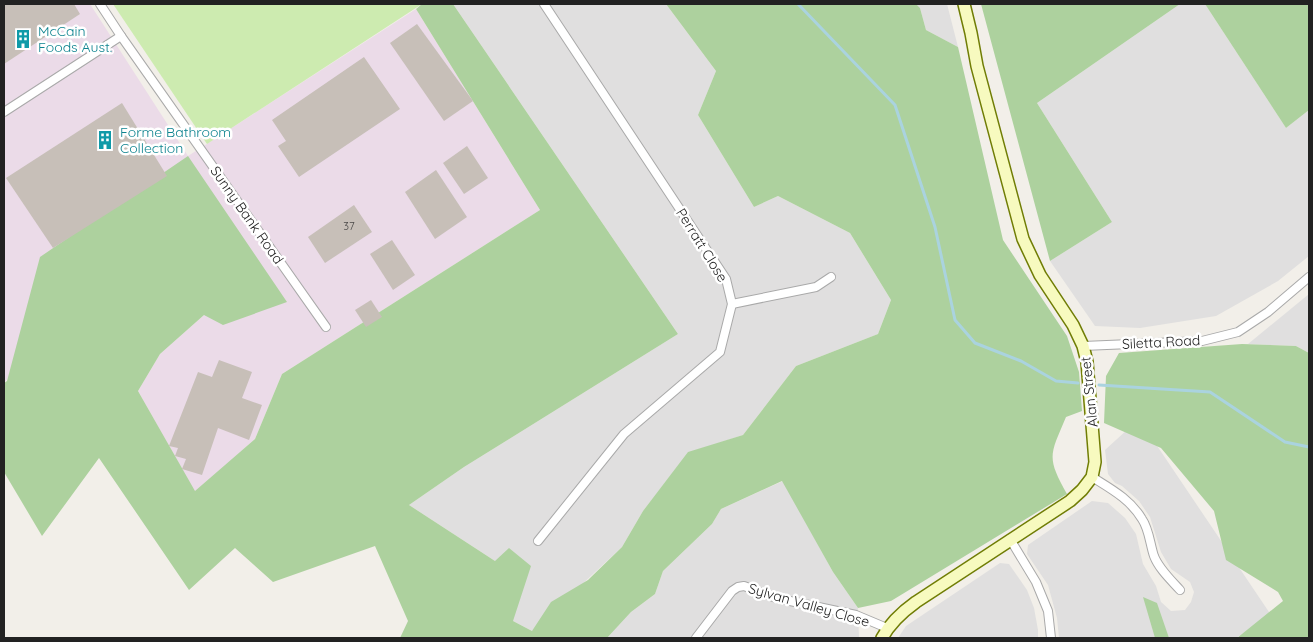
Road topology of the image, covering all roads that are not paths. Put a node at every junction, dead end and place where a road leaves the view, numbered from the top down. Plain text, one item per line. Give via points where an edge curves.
1 (100, 4) edge
2 (544, 4) edge
3 (964, 4) edge
4 (121, 36) junction
5 (4, 112) edge
6 (830, 278) dead end
7 (1309, 278) edge
8 (732, 304) junction
9 (326, 327) dead end
10 (1083, 346) junction
11 (1092, 477) junction
12 (1010, 539) junction
13 (538, 541) dead end
14 (1180, 590) dead end
15 (885, 633) edge
16 (696, 638) edge
17 (1051, 638) edge

1 - 4 street, Sunny Bank Road
2 - 8 street, Perratt Close via 726,279
3 - 10 street, Alan Street via 1023,239 1040,275
4 - 5 street
4 - 9 street, Sunny Bank Road
6 - 8 street via 816,287
7 - 10 street, Siletta Road via 1238,332 1202,341
8 - 13 street, Perratt Close via 720,352 624,434
10 - 11 street, Alan Street via 1088,362 1095,462
11 - 12 street via 1070,500
11 - 14 street via 1135,508 1144,521 1155,558
12 - 15 street via 916,602 896,618
12 - 17 street via 1036,582 1048,611
15 - 16 street, Sylvan Valley Close via 856,615 776,598 738,586

